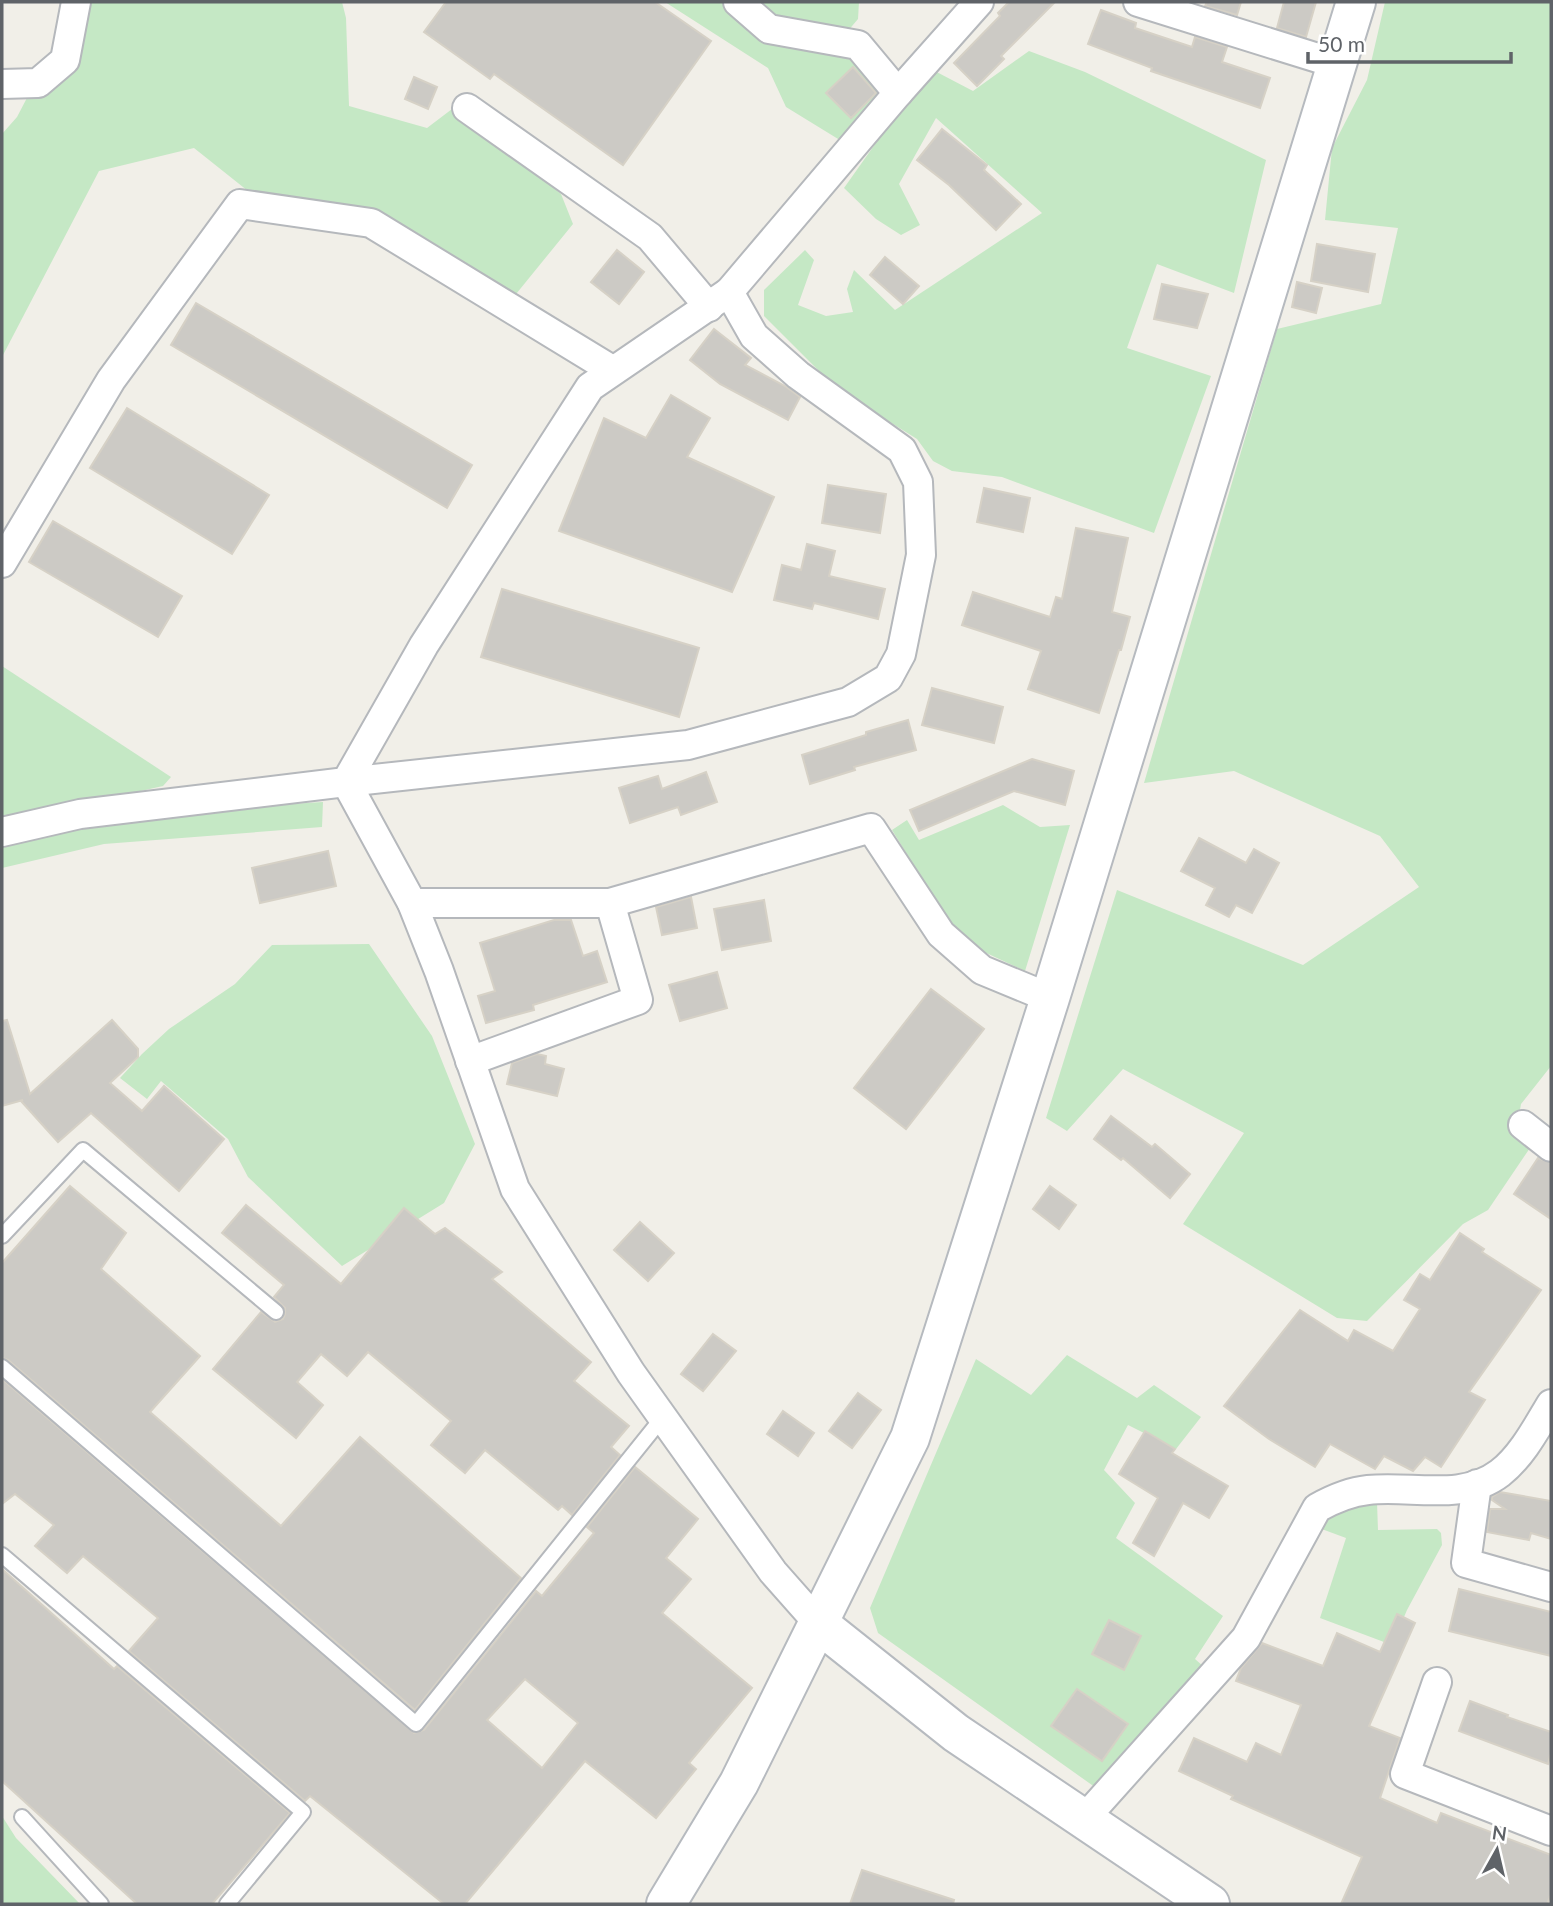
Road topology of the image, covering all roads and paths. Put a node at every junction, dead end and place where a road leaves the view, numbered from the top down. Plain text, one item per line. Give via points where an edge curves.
1 (76, 2) edge
2 (738, 2) edge
3 (979, 2) edge
4 (1138, 2) edge
5 (1356, 2) edge
6 (1338, 64) junction
7 (2, 84) edge
8 (898, 93) junction
9 (467, 108) dead end
10 (719, 300) junction
11 (612, 370) junction
12 (2, 563) edge
13 (346, 782) junction
14 (2, 832) edge
15 (412, 903) junction
16 (610, 903) junction
17 (1050, 998) junction
18 (470, 1061) junction
19 (1523, 1125) dead end
20 (1551, 1147) edge
21 (2, 1236) edge
22 (276, 1312) dead end
23 (2, 1367) edge
24 (1551, 1404) edge
25 (663, 1418) junction
26 (1477, 1484) junction
27 (2, 1555) edge
28 (1551, 1587) edge
29 (819, 1624) junction
30 (1437, 1682) dead end
31 (22, 1817) dead end
32 (1084, 1819) junction
33 (1551, 1831) edge
34 (102, 1904) edge
35 (227, 1904) edge
36 (666, 1904) edge
37 (1210, 1904) edge

1 - 7 street via 65,60 38,83
2 - 8 street via 769,29 858,45
3 - 8 street
4 - 6 street
5 - 6 street
6 - 17 street
8 - 10 street
9 - 10 street via 650,237
10 - 11 street
10 - 13 street via 799,375 902,450 918,482 921,555 901,654 888,678 848,702 688,745
11 - 12 street via 370,223 240,204 111,380
11 - 13 street via 582,399 424,645
13 - 14 street via 80,814
13 - 15 street
15 - 16 street
15 - 18 street
16 - 17 street via 871,828 941,934 982,970
16 - 18 street via 638,1000
17 - 29 street via 910,1438
18 - 25 street via 515,1189
19 - 20 street
21 - 22 lane via 83,1150
23 - 25 lane via 416,1724
24 - 26 street via 1527,1443 1499,1474
25 - 29 street via 773,1572
26 - 28 street via 1466,1563
26 - 32 street via 1465,1490 1368,1490 1337,1497 1317,1508 1246,1637
27 - 35 lane via 303,1812
29 - 32 street via 956,1733
29 - 36 street via 738,1783
30 - 33 street via 1405,1774
31 - 34 lane
32 - 37 street

